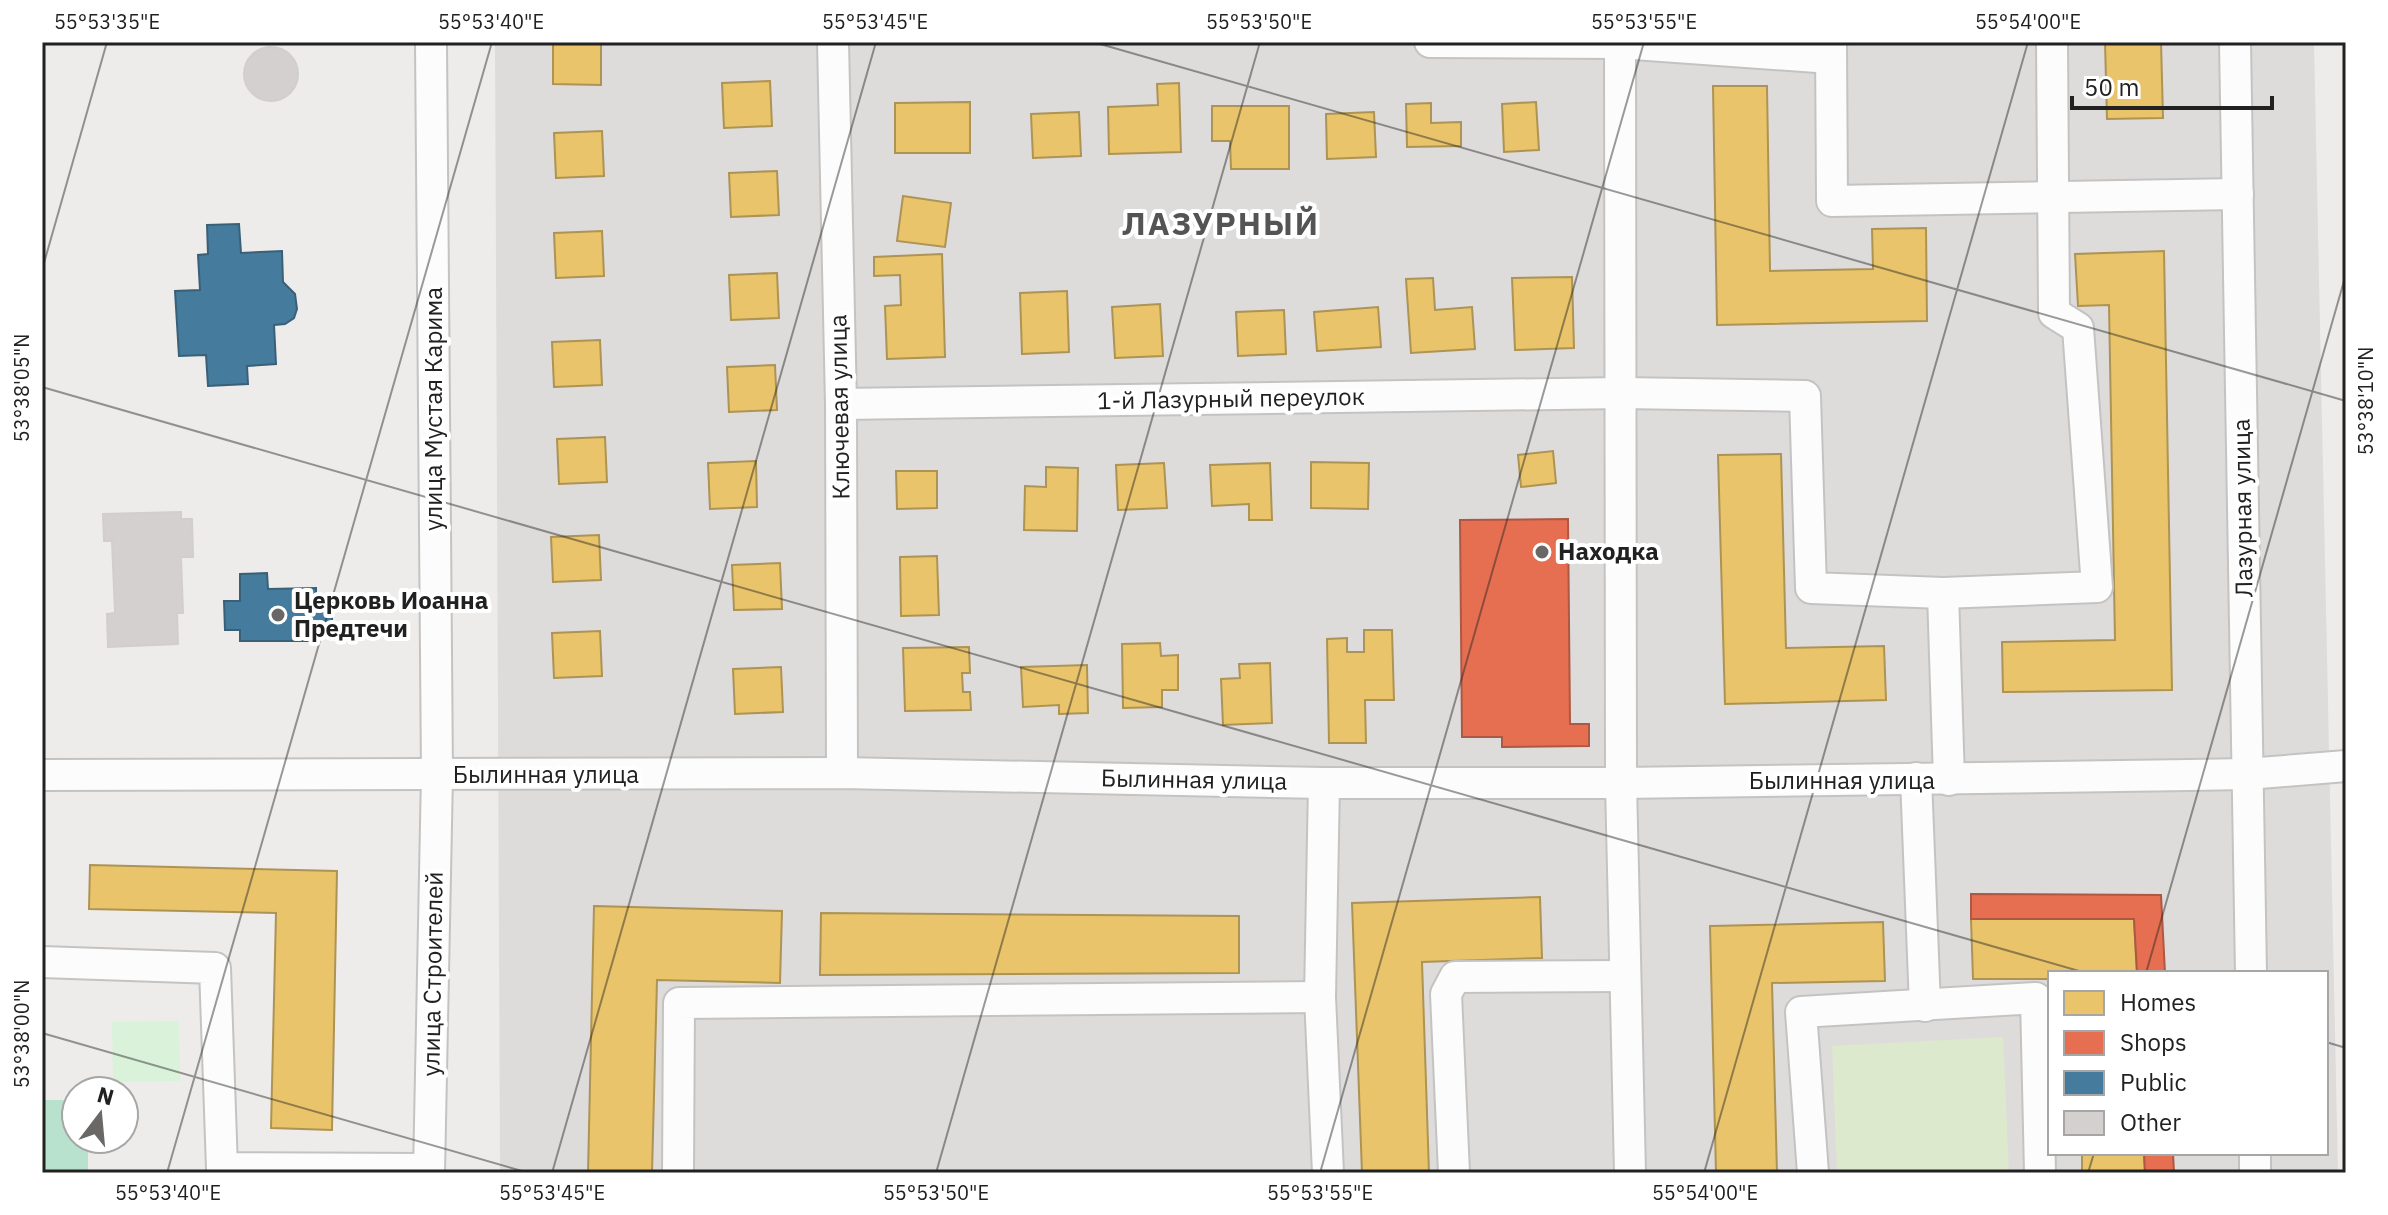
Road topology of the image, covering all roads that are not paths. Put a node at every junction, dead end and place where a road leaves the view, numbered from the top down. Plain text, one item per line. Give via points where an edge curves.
1 (431, 42) edge
2 (833, 42) edge
3 (1430, 42) edge
4 (1620, 42) edge
5 (2052, 42) edge
6 (2235, 42) edge
7 (1831, 50) edge
8 (2238, 194) junction
9 (2055, 197) junction
10 (1622, 393) junction
11 (841, 404) junction
12 (1943, 593) junction
13 (2346, 766) edge
14 (842, 773) junction
15 (2247, 774) junction
16 (42, 775) edge
17 (437, 775) junction
18 (1916, 778) junction
19 (1949, 780) junction
20 (1324, 783) junction
21 (1621, 783) junction
22 (42, 962) edge
23 (2251, 971) edge
24 (1625, 976) junction
25 (1320, 997) junction
26 (1925, 1006) junction
27 (222, 1170) edge
28 (429, 1171) edge
29 (678, 1173) edge
30 (1328, 1173) edge
31 (1454, 1173) edge
32 (1630, 1173) edge
33 (1813, 1173) edge
34 (2040, 1173) edge

1 - 17 street, улица Мустая Карима
2 - 11 street, Ключевая улица
3 - 4 street
4 - 7 street
4 - 10 street
5 - 9 street
6 - 8 street, Лазурная улица
7 - 9 street via 1832,201
8 - 9 street
8 - 15 street, Лазурная улица
9 - 12 street via 2054,313 2078,328 2097,587
10 - 11 street, 1-й Лазурный переулок
10 - 12 street, 1-й Лазурный переулок via 1805,396 1811,588
10 - 21 street
11 - 14 street, Ключевая улица
12 - 19 street
13 - 15 street, Былинная улица
14 - 17 street, Былинная улица
14 - 20 street, Былинная улица
15 - 19 street, Былинная улица
15 - 23 street, Лазурная улица
16 - 17 street, Былинная улица
17 - 28 street, улица Строителей
18 - 19 street, Былинная улица
18 - 21 street, Былинная улица
18 - 26 street
20 - 21 street, Былинная улица
20 - 25 street
21 - 24 street
22 - 27 street via 215,968
24 - 31 street via 1455,977 1446,994
24 - 32 street
25 - 29 street via 679,1003
25 - 30 street
26 - 33 street via 1801,1012
26 - 34 street via 2036,998
27 - 28 street

